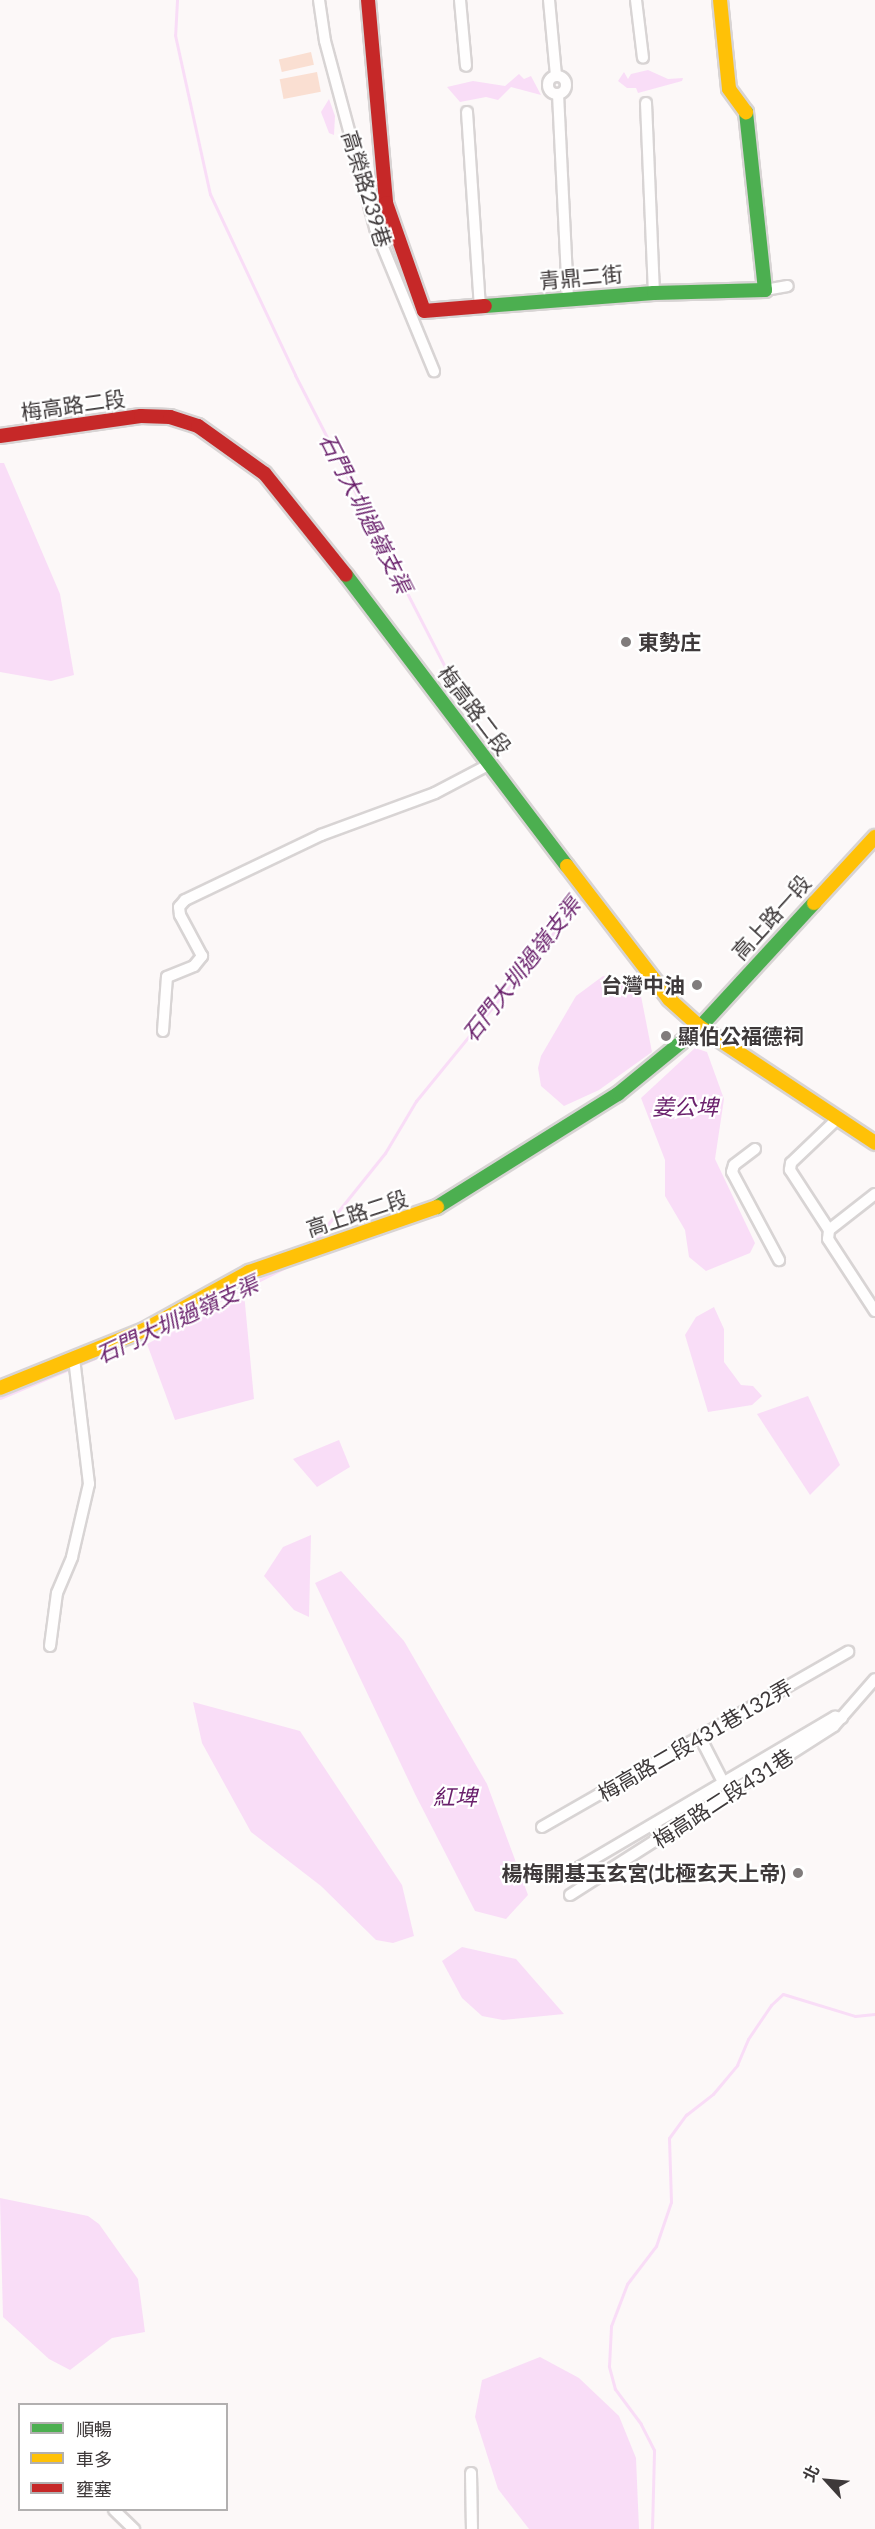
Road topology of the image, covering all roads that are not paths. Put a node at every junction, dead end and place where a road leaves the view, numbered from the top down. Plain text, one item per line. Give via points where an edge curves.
1 (319, 0) edge
2 (368, 0) edge
3 (460, 0) edge
4 (549, 0) edge
5 (636, 0) edge
6 (720, 0) edge
7 (643, 58) dead end
8 (466, 66) dead end
9 (646, 103) dead end
10 (467, 112) dead end
11 (788, 286) dead end
12 (765, 290) junction
13 (654, 293) junction
14 (568, 300) junction
15 (480, 307) junction
16 (434, 371) dead end
17 (0, 436) edge
18 (486, 766) junction
19 (875, 837) edge
20 (700, 1027) junction
21 (163, 1031) dead end
22 (837, 1119) junction
23 (875, 1143) edge
24 (755, 1149) dead end
25 (875, 1194) edge
26 (829, 1230) junction
27 (779, 1260) dead end
28 (875, 1311) edge
29 (74, 1364) junction
30 (0, 1388) edge
31 (50, 1646) dead end
32 (848, 1652) dead end
33 (875, 1679) edge
34 (842, 1718) junction
35 (700, 1737) junction
36 (723, 1782) junction
37 (542, 1827) dead end
38 (563, 1877) dead end
39 (570, 1895) dead end
40 (471, 2473) dead end
41 (115, 2511) edge
42 (134, 2529) edge
43 (472, 2529) edge

1 - 16 street, 高榮路239巷 via 325,41 375,228
2 - 15 street, 青鼎二街 via 386,203 424,311
3 - 8 street
4 - 14 street via 556,76 566,86 558,94
5 - 7 street
6 - 12 street via 729,89 748,115
9 - 13 street
10 - 15 street
11 - 12 street
12 - 13 street, 青鼎二街
13 - 14 street, 青鼎二街
14 - 15 street, 青鼎二街
17 - 18 street, 梅高路二段 via 141,416 170,417 220,438 265,474 476,746
18 - 20 street, 梅高路二段 via 669,999
18 - 21 street via 435,793 321,835 185,900 179,907 180,915 202,956 194,966 167,977
19 - 20 street, 高上路一段
20 - 22 street, 梅高路二段
20 - 29 street, 高上路二段 via 618,1094 432,1210 249,1272
22 - 23 street, 梅高路二段
22 - 26 street via 791,1163 790,1170
24 - 27 street via 734,1164 732,1172
25 - 26 street
26 - 28 street via 828,1239
29 - 30 street, 高上路二段
29 - 31 street via 89,1484 72,1557 57,1593
32 - 35 street, 梅高路二段431巷132弄
33 - 34 street, 梅高路二段431巷
34 - 36 street, 梅高路二段431巷 via 835,1717
34 - 39 street, 梅高路二段431巷
35 - 36 street
35 - 37 street, 梅高路二段431巷132弄
36 - 38 street, 梅高路二段431巷
40 - 43 street
41 - 42 street

